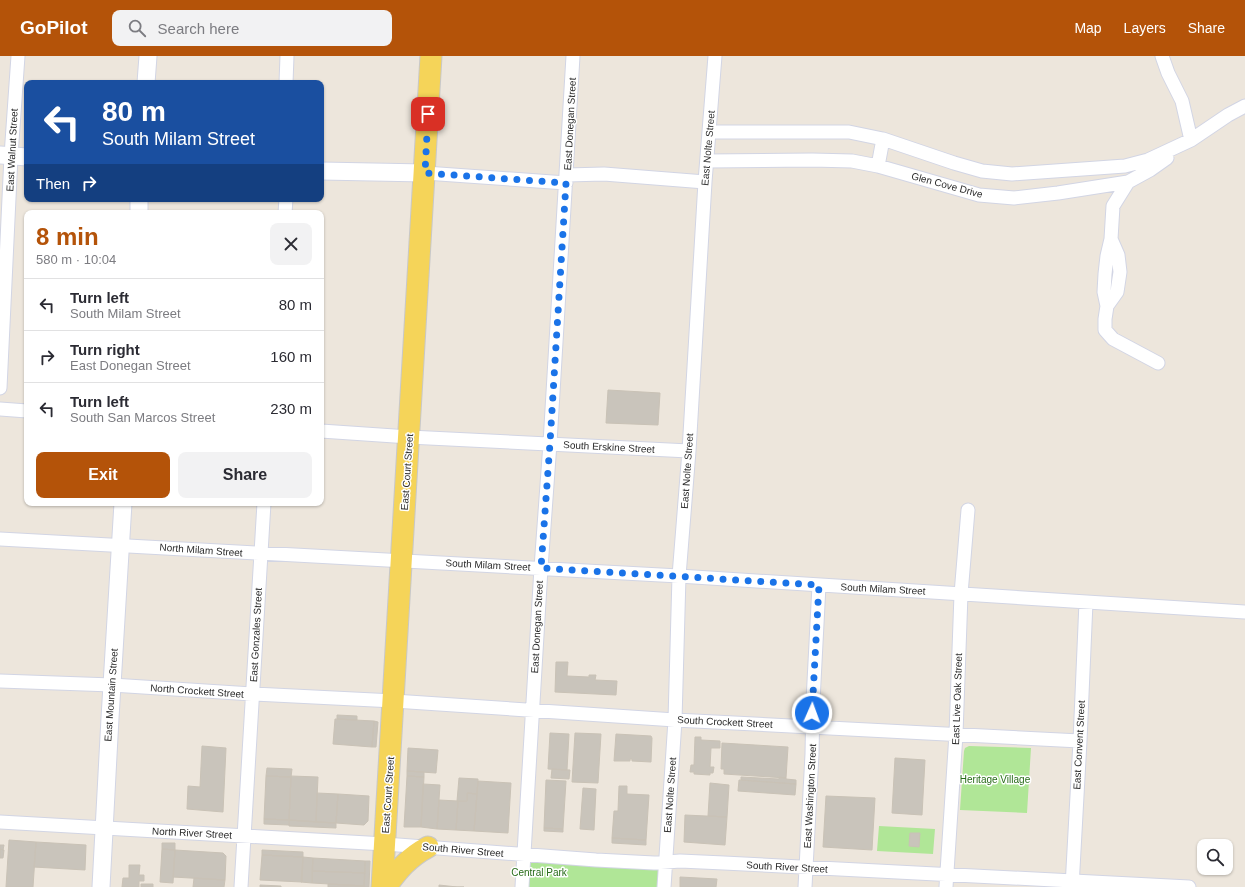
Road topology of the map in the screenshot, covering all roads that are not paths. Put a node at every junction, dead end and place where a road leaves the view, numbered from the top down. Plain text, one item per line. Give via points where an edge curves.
1 (18, 56) edge
2 (148, 56) edge
3 (287, 56) edge
4 (431, 56) edge
5 (574, 56) edge
6 (715, 56) edge
7 (1162, 56) edge
8 (146, 80) edge
9 (286, 80) edge
10 (1245, 106) edge
11 (710, 132) junction
12 (883, 139) junction
13 (1191, 140) junction
14 (1176, 148) junction
15 (13, 156) edge
16 (707, 161) junction
17 (878, 166) junction
18 (324, 171) edge
19 (425, 173) junction
20 (566, 179) junction
21 (705, 182) junction
22 (1128, 182) junction
23 (1100, 187) junction
24 (1113, 206) junction
25 (1158, 363) dead end
26 (0, 388) edge
27 (0, 409) edge
28 (24, 411) edge
29 (324, 431) edge
30 (409, 437) junction
31 (550, 443) junction
32 (689, 451) junction
33 (123, 506) edge
34 (264, 506) edge
35 (968, 510) dead end
36 (0, 539) edge
37 (121, 546) junction
38 (261, 554) junction
39 (401, 560) junction
40 (541, 568) junction
41 (679, 576) junction
42 (819, 585) junction
43 (961, 594) junction
44 (1086, 602) junction
45 (1245, 612) edge
46 (0, 681) edge
47 (112, 685) junction
48 (252, 694) junction
49 (394, 701) junction
50 (532, 710) junction
51 (675, 720) junction
52 (813, 726) junction
53 (956, 734) junction
54 (1080, 741) junction
55 (0, 822) edge
56 (103, 829) junction
57 (244, 836) junction
58 (385, 844) junction
59 (428, 847) junction
60 (524, 855) junction
61 (666, 861) junction
62 (806, 868) junction
63 (946, 881) edge
64 (1072, 884) edge
65 (101, 887) edge
66 (241, 887) edge
67 (382, 887) edge
68 (386, 887) edge
69 (522, 887) edge
70 (664, 887) edge
71 (805, 887) edge
72 (1189, 887) edge

1 - 15 street, East Walnut Street
2 - 8 street
3 - 9 street
4 - 19 main road, East Court Street
5 - 20 street, East Donegan Street
6 - 11 street, East Nolte Street
7 - 13 street via 1182,101
10 - 13 street, Glen Cove Drive
11 - 12 street, Glen Cove Drive via 849,132
11 - 16 street, East Nolte Street
12 - 14 street, Glen Cove Drive via 982,171 1012,174 1124,166 1148,160
12 - 17 street
13 - 14 street, Glen Cove Drive
14 - 22 street, Glen Cove Drive via 1169,158
15 - 26 street, East Walnut Street
16 - 17 street, Glen Cove Drive via 852,161
16 - 21 street, East Nolte Street
17 - 23 street, Glen Cove Drive via 979,196 1014,198
18 - 19 street
19 - 20 street
19 - 30 main road, East Court Street
20 - 21 street via 604,174
20 - 31 street, East Donegan Street
21 - 32 street, East Nolte Street
22 - 23 street, Glen Cove Drive
22 - 24 street
23 - 24 street
24 - 25 street via 1112,239 1118,255 1120,272 1117,292 1107,306 1105,330 1113,339
27 - 28 street
29 - 30 street, South Erskine Street
30 - 31 street, South Erskine Street
30 - 39 main road, East Court Street
31 - 32 street, South Erskine Street
31 - 40 street, East Donegan Street
32 - 41 street, East Nolte Street
33 - 37 street, East Mountain Street
34 - 38 street, East Gonzales Street
35 - 43 street, East Live Oak Street
36 - 37 street, North Milam Street
37 - 38 street, North Milam Street
37 - 47 street, East Mountain Street
38 - 39 street, North Milam Street
38 - 48 street, East Gonzales Street
39 - 40 street, South Milam Street
39 - 49 main road, East Court Street
40 - 41 street, South Milam Street
40 - 50 street, East Donegan Street
41 - 42 street, South Milam Street
41 - 51 street, East Nolte Street
42 - 43 street, South Milam Street
42 - 52 street, East Washington Street
43 - 44 street, South Milam Street
43 - 53 street, East Live Oak Street
44 - 45 street, South Milam Street
44 - 54 street, East Convent Street
46 - 47 street, North Crockett Street
47 - 48 street, North Crockett Street
47 - 56 street, East Mountain Street
48 - 49 street, North Crockett Street
48 - 57 street, East Gonzales Street
49 - 50 street, South Crockett Street
49 - 58 main road, East Court Street
50 - 51 street, South Crockett Street
50 - 60 street, East Donegan Street
51 - 52 street, South Crockett Street
51 - 61 street, East Nolte Street
52 - 53 street, South Crockett Street
52 - 62 street, East Washington Street
53 - 54 street, South Crockett Street
53 - 63 street, East Live Oak Street
54 - 64 street, East Convent Street
55 - 56 street, North River Street
56 - 57 street, North River Street
56 - 65 street, East Mountain Street
57 - 58 street, North River Street
57 - 66 street, East Gonzales Street
58 - 59 street, South River Street
58 - 67 main road, East Court Street
59 - 60 street, South River Street
59 - 68 main road via 416,853 403,865
60 - 61 street, South River Street
60 - 69 street, East Donegan Street
61 - 62 street, South River Street
61 - 70 street, East Nolte Street
62 - 63 street, South River Street
62 - 71 street, East Washington Street
63 - 64 street, South River Street
64 - 72 street, South River Street

